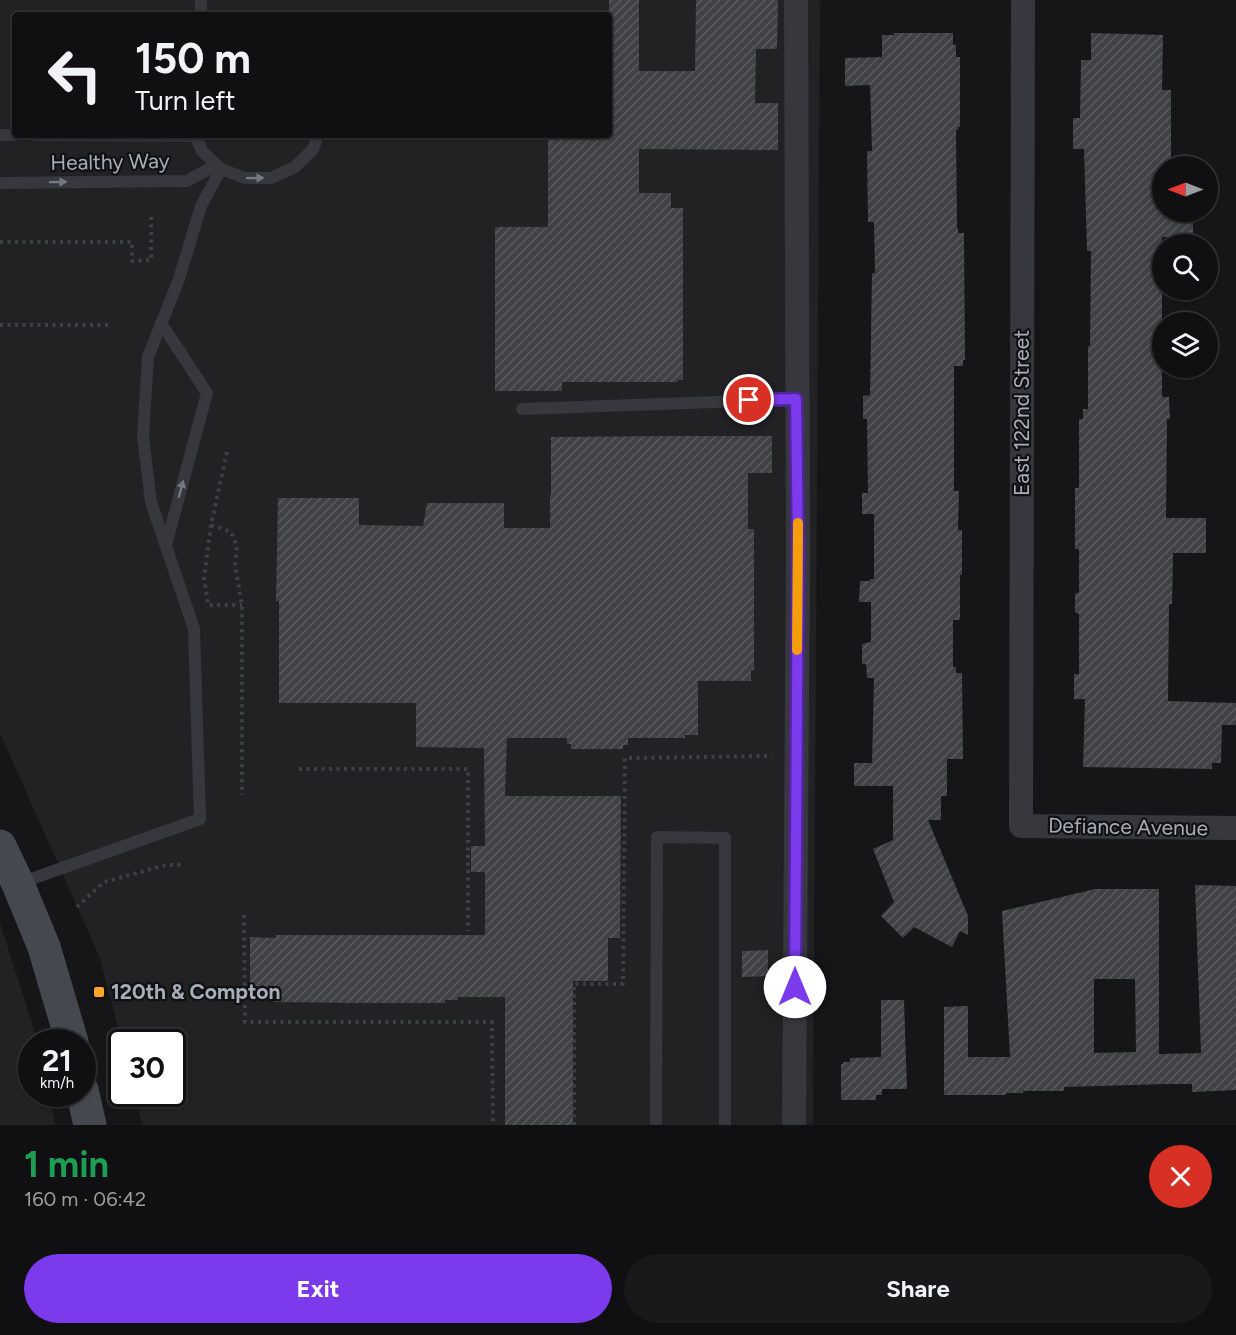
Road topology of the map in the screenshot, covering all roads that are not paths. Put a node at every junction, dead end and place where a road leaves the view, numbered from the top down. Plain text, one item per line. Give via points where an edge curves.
1 (796, 0) edge
2 (1023, 0) edge
3 (196, 138) edge
4 (317, 138) edge
5 (219, 167) junction
6 (0, 183) edge
7 (161, 323) junction
8 (796, 399) junction
9 (522, 408) dead end
10 (165, 546) junction
11 (1021, 826) joint
12 (1236, 828) edge
13 (0, 846) edge
14 (18, 884) junction
15 (68, 1029) edge
16 (86, 1107) edge
17 (90, 1125) edge
18 (656, 1125) edge
19 (725, 1125) edge
20 (794, 1125) edge

1 - 8 street
2 - 11 street, East 122nd Street
3 - 5 lane via 202,151
5 -> 4 lane via 245,178 271,178 295,167
6 -> 5 lane, Healthy Way via 187,180
5 - 7 lane via 201,206
7 - 10 lane via 148,357 142,437 151,502
10 -> 7 lane via 207,393
8 - 9 lane
8 - 20 street
10 - 14 lane via 194,629 200,819
11 - 12 street, Defiance Avenue
13 - 14 street
14 - 15 street via 44,947
16 - 17 street
18 - 19 lane via 657,837 725,838

